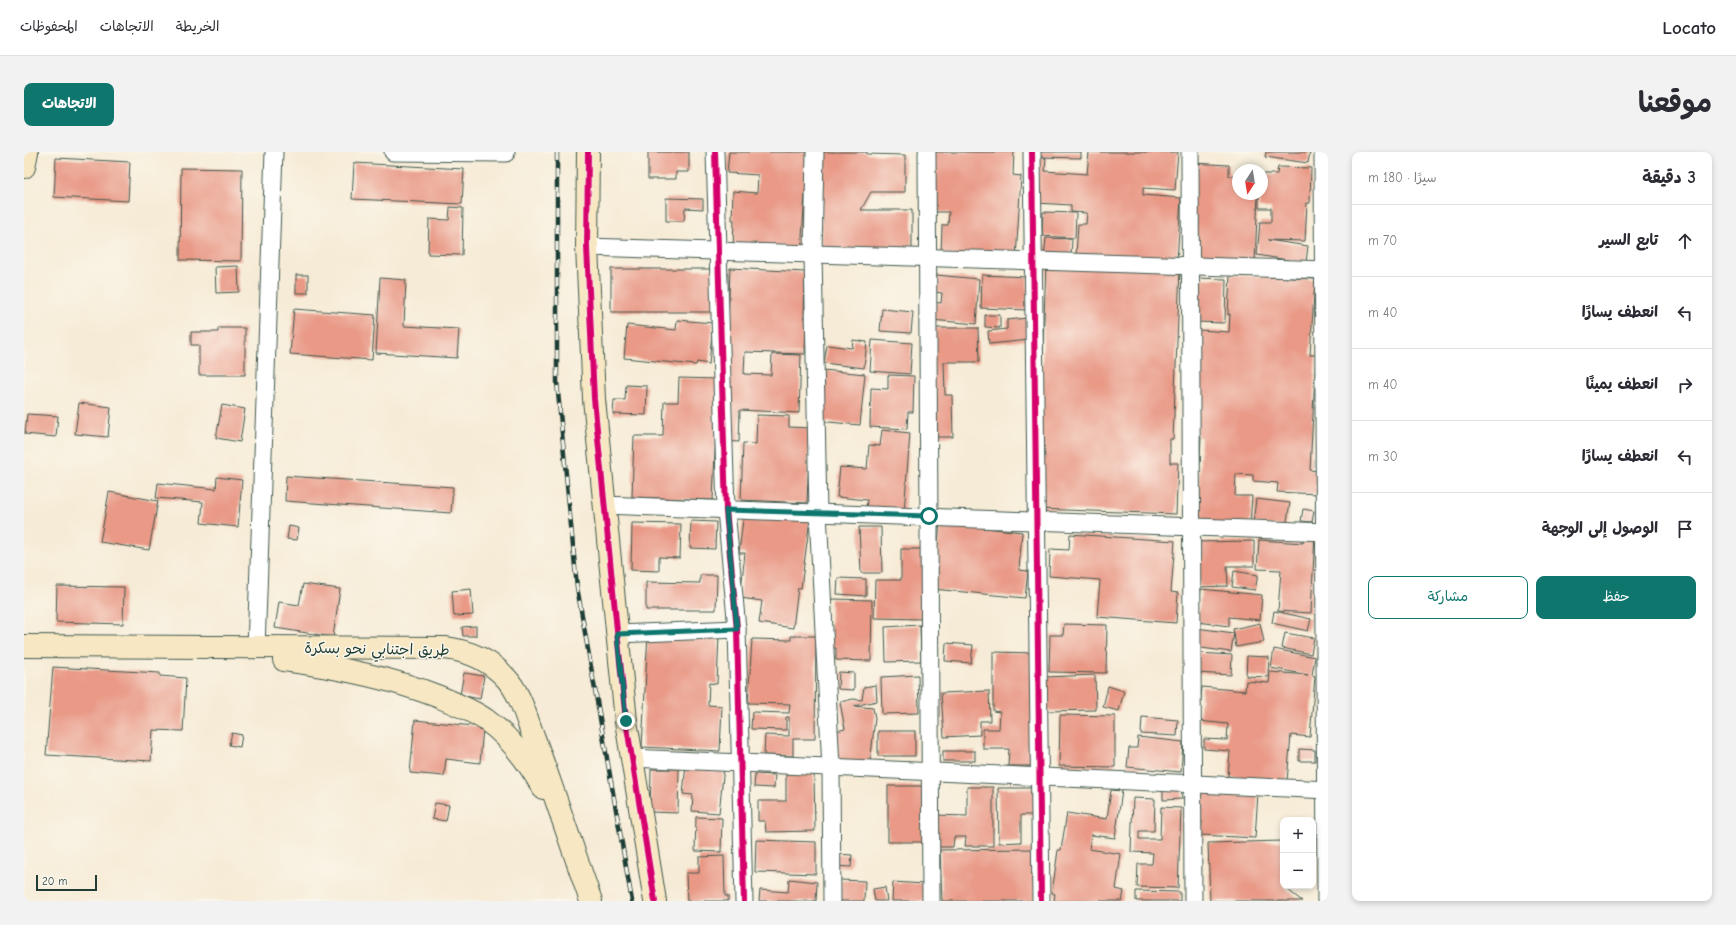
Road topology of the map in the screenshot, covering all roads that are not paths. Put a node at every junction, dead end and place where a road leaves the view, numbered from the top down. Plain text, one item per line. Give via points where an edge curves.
1 (27, 152) edge
2 (274, 152) edge
3 (393, 152) edge
4 (506, 152) edge
5 (588, 152) edge
6 (715, 152) edge
7 (815, 152) edge
8 (927, 152) edge
9 (1032, 152) edge
10 (1190, 152) edge
11 (1323, 152) edge
12 (24, 167) edge
13 (587, 247) junction
14 (718, 251) junction
15 (814, 254) junction
16 (928, 257) junction
17 (1033, 261) junction
18 (1191, 265) junction
19 (1326, 270) edge
20 (603, 505) junction
21 (726, 510) junction
22 (818, 513) junction
23 (929, 516) junction
24 (1036, 522) junction
25 (1192, 527) junction
26 (1326, 532) edge
27 (737, 629) junction
28 (617, 634) junction
29 (24, 646) edge
30 (197, 648) junction
31 (256, 648) junction
32 (631, 758) junction
33 (741, 763) junction
34 (831, 768) junction
35 (931, 772) junction
36 (1039, 777) junction
37 (1193, 785) junction
38 (1327, 790) edge
39 (566, 829) junction
40 (591, 901) edge
41 (655, 901) edge
42 (744, 901) edge
43 (832, 901) edge
44 (932, 901) edge
45 (1041, 901) edge
46 (1193, 901) edge
47 (1326, 901) edge

1 - 12 street
2 - 31 street
3 - 4 street
5 - 13 street
6 - 14 street
7 - 15 street
8 - 16 street
9 - 17 street
10 - 18 street
11 - 19 street
13 - 14 street
13 - 20 street via 594,399
14 - 15 street
14 - 21 street
15 - 16 street
15 - 22 street
16 - 17 street
16 - 23 street
17 - 18 street
17 - 24 street
18 - 19 street
18 - 25 street
19 - 26 street
20 - 21 street
20 - 28 street
21 - 22 street
21 - 27 street
22 - 23 street
22 - 34 street
23 - 24 street
23 - 35 street
24 - 25 street
24 - 36 street
25 - 26 street
25 - 37 street
26 - 38 street
27 - 28 street
27 - 33 street
28 - 32 street
29 - 30 street, طريق اجتنابي نحو بسكرة
30 - 31 street, طريق اجتنابي نحو بسكرة
30 - 39 street, طريق اجتنابي نحو بسكرة via 331,666 379,677 455,703 487,720 512,744 537,778
31 - 39 street, طريق اجتنابي نحو بسكرة via 445,648 481,658 495,667 516,691
32 - 33 street
32 - 41 street
33 - 34 street
33 - 42 street
34 - 35 street
34 - 43 street
35 - 36 street
35 - 44 street
36 - 37 street
36 - 45 street
37 - 38 street
37 - 46 street
38 - 47 street
39 - 40 street, طريق اجتنابي نحو بسكرة

